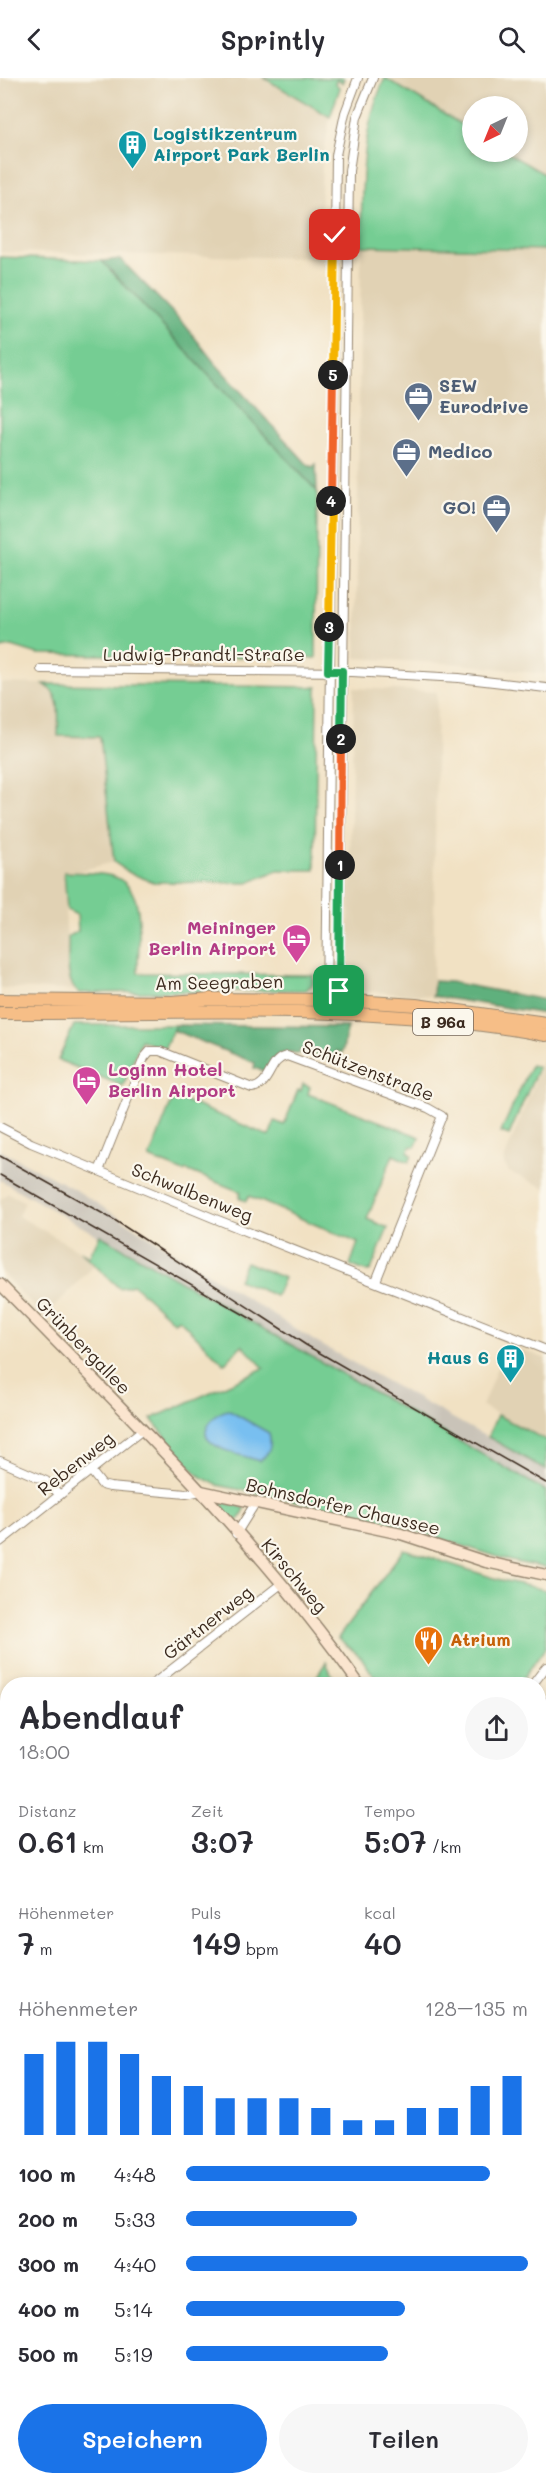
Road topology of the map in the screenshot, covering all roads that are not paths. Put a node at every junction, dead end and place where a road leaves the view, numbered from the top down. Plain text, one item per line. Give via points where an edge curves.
1 (358, 78) edge
2 (373, 78) edge
3 (41, 669) dead end
4 (328, 671) junction
5 (342, 671) junction
6 (546, 688) edge
7 (0, 1000) edge
8 (332, 1000) junction
9 (0, 1013) edge
10 (332, 1013) junction
11 (546, 1023) edge
12 (546, 1035) edge
13 (0, 1127) edge
14 (99, 1171) junction
15 (376, 1281) junction
16 (0, 1284) edge
17 (546, 1350) edge
18 (141, 1431) junction
19 (0, 1461) edge
20 (91, 1472) junction
21 (201, 1491) junction
22 (60, 1495) junction
23 (256, 1502) junction
24 (237, 1534) junction
25 (0, 1542) edge
26 (546, 1575) edge
27 (280, 1584) junction
28 (162, 1677) edge
29 (353, 1677) edge

1 - 4 street via 336,155
2 - 5 street via 357,117 348,171
3 - 4 street, Ludwig-Prandtl-Straße
4 - 5 street, Ludwig-Prandtl-Straße
4 - 8 street
5 - 6 street, Ludwig-Prandtl-Straße
5 - 8 street
7 - 8 main road, Am Seegraben / B 96a
8 - 10 street
8 - 10 street
8 - 11 main road, Am Seegraben / B 96a via 416,1005
9 - 10 main road, Am Seegraben / B 96a
10 - 12 main road, Am Seegraben / B 96a
13 - 14 street, Schwalbenweg
14 - 15 street, Schwalbenweg
14 - 15 street, Schützenstraße via 150,1051 160,1051 252,1088 263,1084 277,1060 287,1056 328,1069 442,1116
15 - 17 street, Schwalbenweg
16 - 18 street, Grünbergallee
18 - 20 street, Rebenweg
18 - 21 street, Kirschweg
19 - 22 street via 46,1481
20 - 21 street via 102,1485 110,1487 186,1494
20 - 22 street, Rebenweg
21 - 23 street, Bohnsdorfer Chaussee
21 - 24 street, Kirschweg
22 - 25 street, Rebenweg
23 - 24 street
23 - 26 street, Bohnsdorfer Chaussee via 401,1534 486,1562
24 - 27 street, Kirschweg
27 - 28 street, Gärtnerweg
27 - 29 street, Kirschweg

